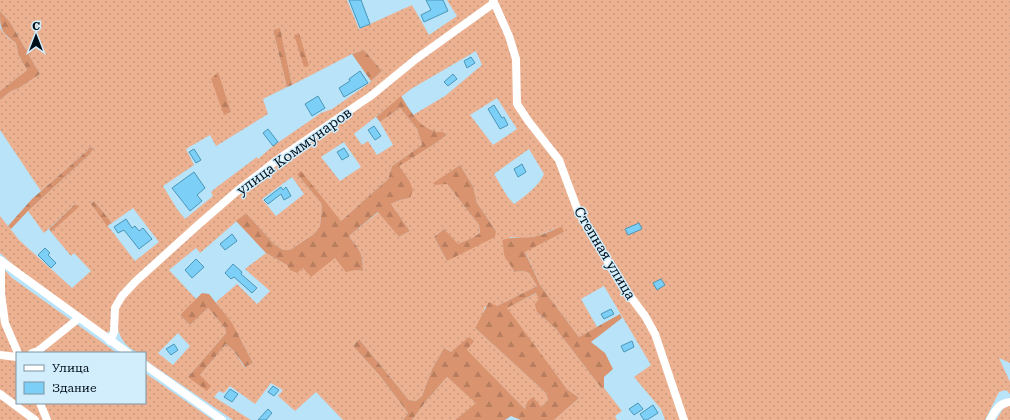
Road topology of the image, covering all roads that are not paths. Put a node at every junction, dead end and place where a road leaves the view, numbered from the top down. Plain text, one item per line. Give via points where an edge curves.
1 (494, 1) edge
2 (1, 260) edge
3 (79, 318) junction
4 (110, 340) junction
5 (18, 352) edge
6 (35, 352) edge
7 (127, 352) edge
8 (0, 355) edge
9 (16, 357) edge
10 (146, 366) edge
11 (0, 394) edge
12 (1008, 402) edge
13 (40, 404) edge
14 (36, 420) edge
15 (47, 420) edge
16 (222, 420) edge
17 (684, 420) edge
18 (990, 420) edge

1 - 4 street, улица Коммунаров via 416,58 372,96 277,160 192,230 122,296 116,308 114,332
1 - 17 street, Степная улица via 516,58 517,104 559,160 578,211 621,284 655,334
2 - 3 street
2 - 5 street via 1,293 5,323
3 - 4 street
3 - 6 street
4 - 7 street
8 - 9 street
10 - 16 street
11 - 14 street
12 - 18 street via 997,408
13 - 15 street

